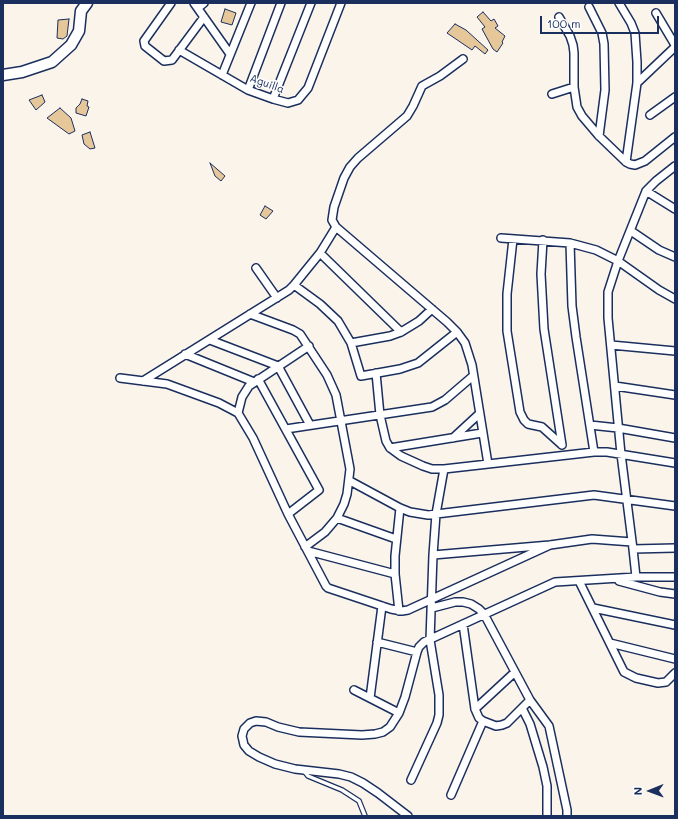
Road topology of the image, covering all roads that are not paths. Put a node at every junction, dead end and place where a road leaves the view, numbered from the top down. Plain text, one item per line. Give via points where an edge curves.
1 (87, 3) edge
2 (171, 3) edge
3 (204, 3) edge
4 (251, 3) edge
5 (281, 3) edge
6 (311, 3) edge
7 (341, 3) edge
8 (619, 3) edge
9 (196, 6) edge
10 (589, 7) dead end
11 (656, 13) dead end
12 (204, 17) junction
13 (559, 17) dead end
14 (675, 46) edge
15 (179, 50) junction
16 (230, 54) junction
17 (463, 59) dead end
18 (3, 75) edge
19 (222, 75) junction
20 (637, 83) junction
21 (574, 88) junction
22 (248, 90) junction
23 (552, 94) dead end
24 (675, 96) edge
25 (273, 99) junction
26 (650, 115) dead end
27 (599, 136) junction
28 (675, 137) edge
29 (626, 162) junction
30 (673, 170) edge
31 (646, 192) junction
32 (675, 209) edge
33 (336, 227) junction
34 (631, 231) junction
35 (501, 238) dead end
36 (513, 239) junction
37 (543, 240) junction
38 (570, 243) junction
39 (320, 253) junction
40 (675, 257) edge
41 (618, 261) junction
42 (256, 268) dead end
43 (294, 285) junction
44 (276, 298) junction
45 (675, 299) edge
46 (432, 309) junction
47 (250, 314) junction
48 (401, 332) junction
49 (457, 332) junction
50 (210, 340) junction
51 (351, 342) junction
52 (611, 345) junction
53 (309, 346) junction
54 (675, 351) edge
55 (185, 354) junction
56 (278, 366) junction
57 (376, 373) junction
58 (473, 376) junction
59 (120, 378) dead end
60 (256, 380) junction
61 (143, 381) junction
62 (615, 386) junction
63 (675, 395) edge
64 (238, 413) junction
65 (479, 414) junction
66 (380, 415) junction
67 (341, 420) junction
68 (310, 425) junction
69 (590, 425) junction
70 (618, 428) junction
71 (286, 429) junction
72 (482, 433) junction
73 (452, 438) junction
74 (675, 438) edge
75 (562, 445) junction
76 (390, 448) junction
77 (594, 452) junction
78 (621, 454) junction
79 (563, 455) junction
80 (675, 463) edge
81 (488, 464) junction
82 (444, 469) junction
83 (350, 481) junction
84 (626, 500) junction
85 (675, 506) edge
86 (400, 508) junction
87 (288, 514) junction
88 (436, 514) junction
89 (337, 518) junction
90 (396, 539) junction
91 (550, 545) junction
92 (633, 546) junction
93 (675, 548) edge
94 (306, 549) junction
95 (433, 555) junction
96 (395, 574) junction
97 (638, 577) junction
98 (675, 577) edge
99 (610, 579) junction
100 (579, 581) junction
101 (640, 586) junction
102 (675, 594) edge
103 (432, 599) junction
104 (382, 606) junction
105 (432, 608) junction
106 (593, 608) junction
107 (399, 611) junction
108 (484, 614) junction
109 (463, 624) junction
110 (675, 625) edge
111 (430, 640) junction
112 (377, 642) junction
113 (610, 643) junction
114 (416, 652) junction
115 (675, 659) edge
116 (515, 672) junction
117 (675, 673) edge
118 (354, 690) dead end
119 (370, 698) junction
120 (530, 700) junction
121 (522, 708) junction
122 (475, 709) junction
123 (399, 713) junction
124 (483, 721) junction
125 (304, 771) junction
126 (411, 780) dead end
127 (451, 795) dead end
128 (365, 816) edge
129 (408, 816) edge
130 (547, 816) edge
131 (567, 816) edge

1 - 18 street via 81,11 79,31 71,45 52,62
2 - 15 street via 144,39 144,44 167,62 172,60
3 - 9 street
4 - 16 street
5 - 22 street
6 - 25 street
7 - 25 street, Aguilla via 308,88 298,100 288,103
8 - 20 street via 635,33
9 - 12 street
10 - 27 street via 602,33 604,44 605,90
11 - 14 street
12 - 15 street
12 - 16 street
13 - 21 street via 573,45
14 - 20 street
15 - 19 street, Aguilla
16 - 19 street
17 - 33 street via 422,86 407,116 366,150 350,167 332,213
19 - 22 street, Aguilla
20 - 29 street
21 - 23 street
21 - 27 street via 577,107
22 - 25 street, Aguilla
24 - 26 street
27 - 29 street
28 - 29 street via 639,164
30 - 31 street via 656,181
31 - 32 street
31 - 34 street
33 - 39 street
33 - 46 street
34 - 40 street via 659,250
34 - 41 street
35 - 36 street
36 - 37 street
36 - 75 street via 507,294 507,331 520,412 528,424 542,427
37 - 38 street
37 - 75 street via 541,274 544,329
38 - 41 street via 596,250
38 - 69 street via 573,314
39 - 43 street
39 - 48 street
41 - 45 street
41 - 52 street via 608,292
42 - 44 street
43 - 44 street
43 - 51 street via 330,312
44 - 47 street
46 - 48 street
46 - 49 street
47 - 50 street
47 - 53 street via 293,330 300,334
48 - 51 street
49 - 57 street via 418,363
49 - 58 street via 470,356
50 - 55 street
50 - 56 street
51 - 57 street via 361,376
52 - 54 street
52 - 62 street
53 - 56 street
53 - 67 street via 336,394
55 - 60 street
55 - 61 street
56 - 60 street
56 - 68 street
57 - 66 street
58 - 65 street
58 - 66 street via 438,404
59 - 61 street
60 - 64 street via 245,391
60 - 71 street
61 - 64 street via 167,384 219,403
62 - 63 street
62 - 70 street
64 - 87 street via 253,438
65 - 72 street
65 - 73 street
66 - 67 street
66 - 76 street
67 - 68 street
67 - 83 street
68 - 71 street
69 - 70 street
69 - 77 street
70 - 74 street
70 - 78 street
71 - 87 street via 319,490
72 - 73 street
72 - 81 street
73 - 76 street
75 - 79 street
76 - 82 street via 423,466
77 - 78 street
77 - 79 street
78 - 80 street
78 - 84 street
79 - 81 street
81 - 82 street
82 - 88 street
83 - 86 street
83 - 89 street
84 - 85 street
84 - 88 street via 594,495
84 - 92 street
86 - 88 street via 419,514
86 - 90 street
87 - 94 street
88 - 95 street
89 - 90 street
89 - 94 street
90 - 96 street
91 - 92 street via 592,539
91 - 95 street
91 - 103 street
92 - 93 street
92 - 97 street
94 - 96 street
94 - 104 street via 328,588
95 - 103 street
96 - 107 street
97 - 98 street
97 - 99 street
97 - 101 street
99 - 100 street
99 - 101 street
100 - 106 street
100 - 108 street via 549,584
101 - 102 street
103 - 105 street
103 - 107 street via 408,610
104 - 107 street
104 - 112 street
105 - 108 street via 463,602 471,604
105 - 111 street
106 - 110 street
106 - 113 street
108 - 109 street
108 - 116 street
109 - 111 street
109 - 122 street
111 - 114 street via 421,645
111 - 126 street via 439,695 439,715
112 - 114 street
112 - 119 street
113 - 115 street
113 - 117 street via 624,672 636,678 658,683 666,682
114 - 123 street
116 - 120 street
116 - 122 street
118 - 119 street
119 - 123 street
120 - 121 street
120 - 131 street via 552,733
121 - 124 street via 502,725 496,726
121 - 130 street via 530,724 547,786
122 - 124 street
123 - 125 street via 390,726 375,734 299,732 256,721 244,729 242,736 248,751 276,764
124 - 127 street
125 - 128 lane via 308,776 342,790 359,802
125 - 129 street via 351,777 378,793

